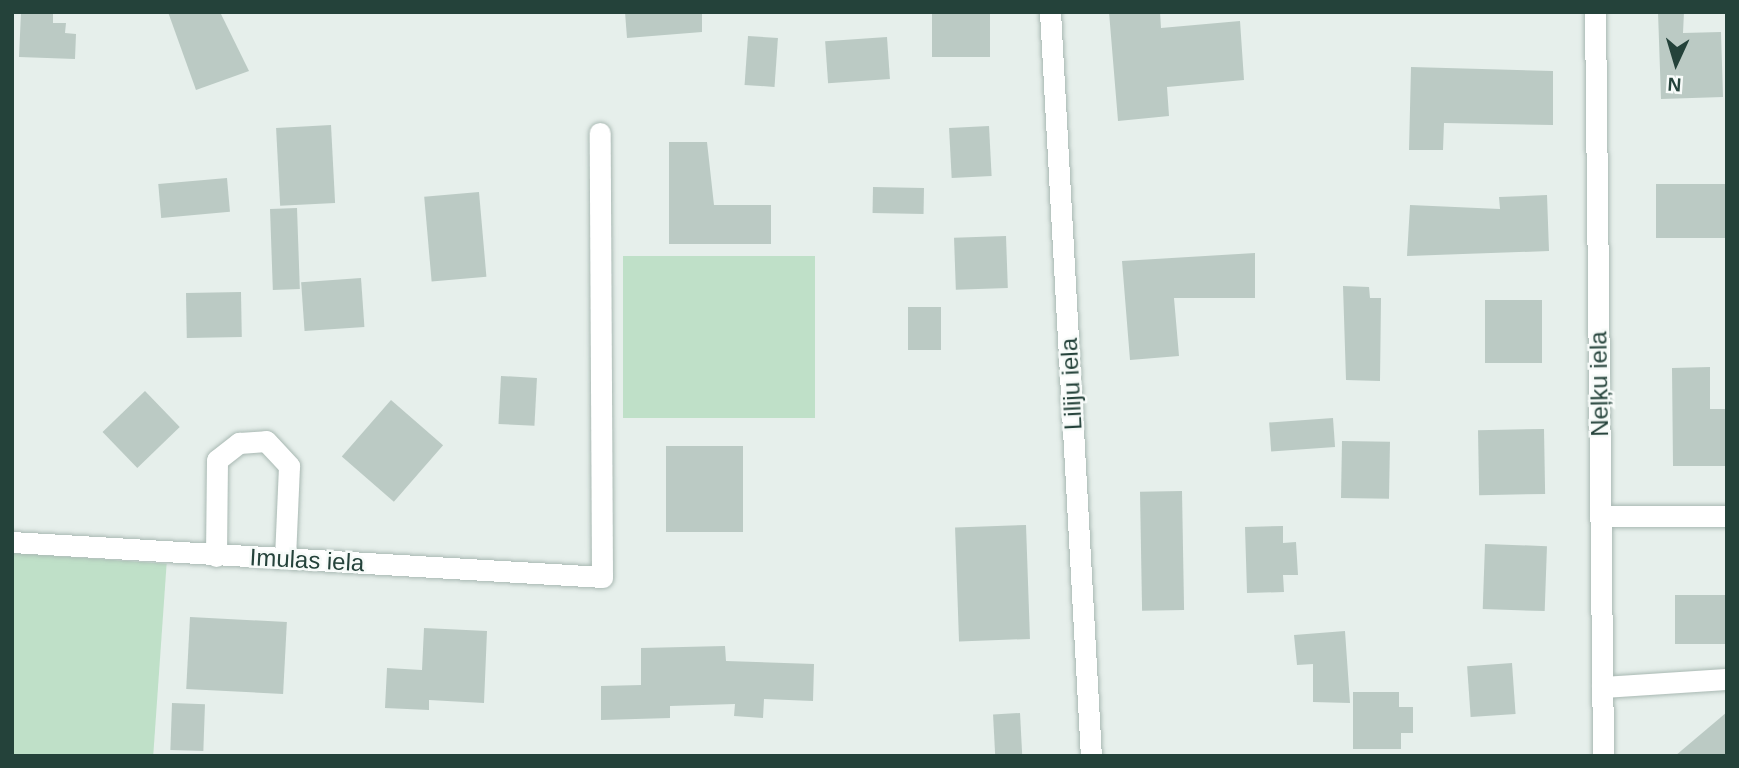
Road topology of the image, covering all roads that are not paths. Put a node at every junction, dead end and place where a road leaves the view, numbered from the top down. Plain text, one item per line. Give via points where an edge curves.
1 (1050, 12) edge
2 (1595, 12) edge
3 (600, 133) dead end
4 (1601, 516) junction
5 (1727, 516) edge
6 (12, 542) edge
7 (216, 556) junction
8 (285, 558) junction
9 (1727, 679) edge
10 (1602, 687) junction
11 (1091, 756) edge
12 (1603, 756) edge

1 - 11 street, Liliju iela
2 - 4 street, Neļķu iela
3 - 8 street, Imulas iela via 602,577
4 - 5 street
4 - 10 street, Neļķu iela
6 - 7 street, Imulas iela
7 - 8 street, Imulas iela
7 - 8 street via 217,460 239,443 266,441 289,466
9 - 10 street
10 - 12 street, Neļķu iela

